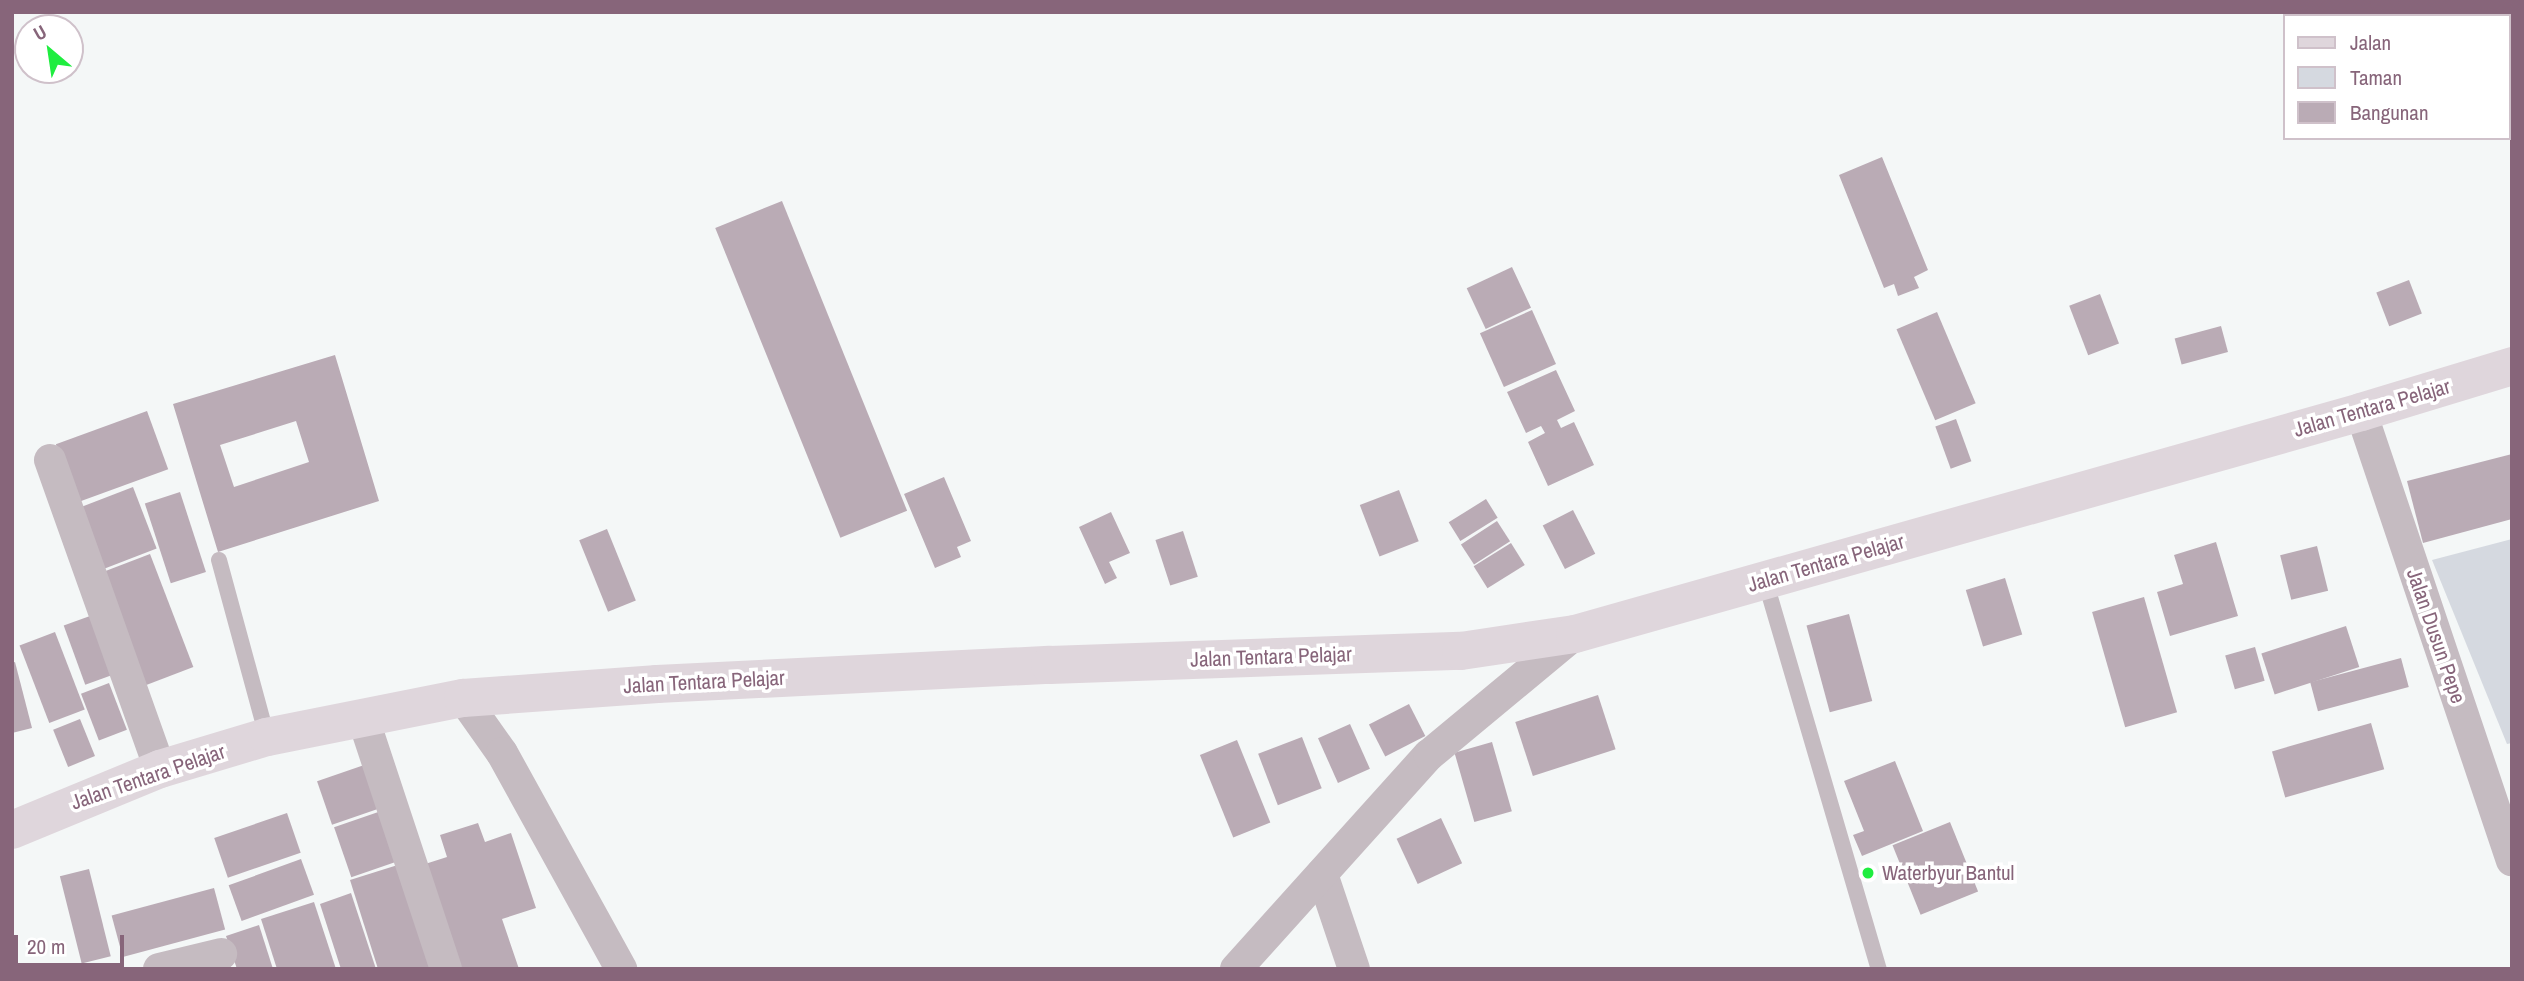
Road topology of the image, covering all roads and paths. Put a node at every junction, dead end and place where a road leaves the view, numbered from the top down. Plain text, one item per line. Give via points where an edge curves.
1 (2512, 366) edge
2 (2361, 412) junction
3 (50, 460) dead end
4 (219, 560) dead end
5 (1765, 580) junction
6 (1575, 634) junction
7 (463, 698) junction
8 (363, 718) junction
9 (267, 737) junction
10 (160, 769) junction
11 (12, 830) edge
12 (2512, 860) edge
13 (1322, 874) junction
14 (221, 954) dead end
15 (159, 969) edge
16 (446, 969) edge
17 (621, 969) edge
18 (1236, 969) edge
19 (1354, 969) edge
20 (1879, 969) edge

1 - 2 main road, Jalan Tentara Pelajar
2 - 5 main road, Jalan Tentara Pelajar
2 - 12 street, Jalan Dusun Pepe
3 - 10 street
4 - 9 lane
5 - 6 main road, Jalan Tentara Pelajar
5 - 20 lane
6 - 7 main road, Jalan Tentara Pelajar via 1461,651 1036,665
6 - 13 street via 1429,755
7 - 8 main road, Jalan Tentara Pelajar
7 - 17 street via 502,753
8 - 9 main road, Jalan Tentara Pelajar
8 - 16 street
9 - 10 main road, Jalan Tentara Pelajar
10 - 11 main road, Jalan Tentara Pelajar
13 - 18 street
13 - 19 street
14 - 15 street

